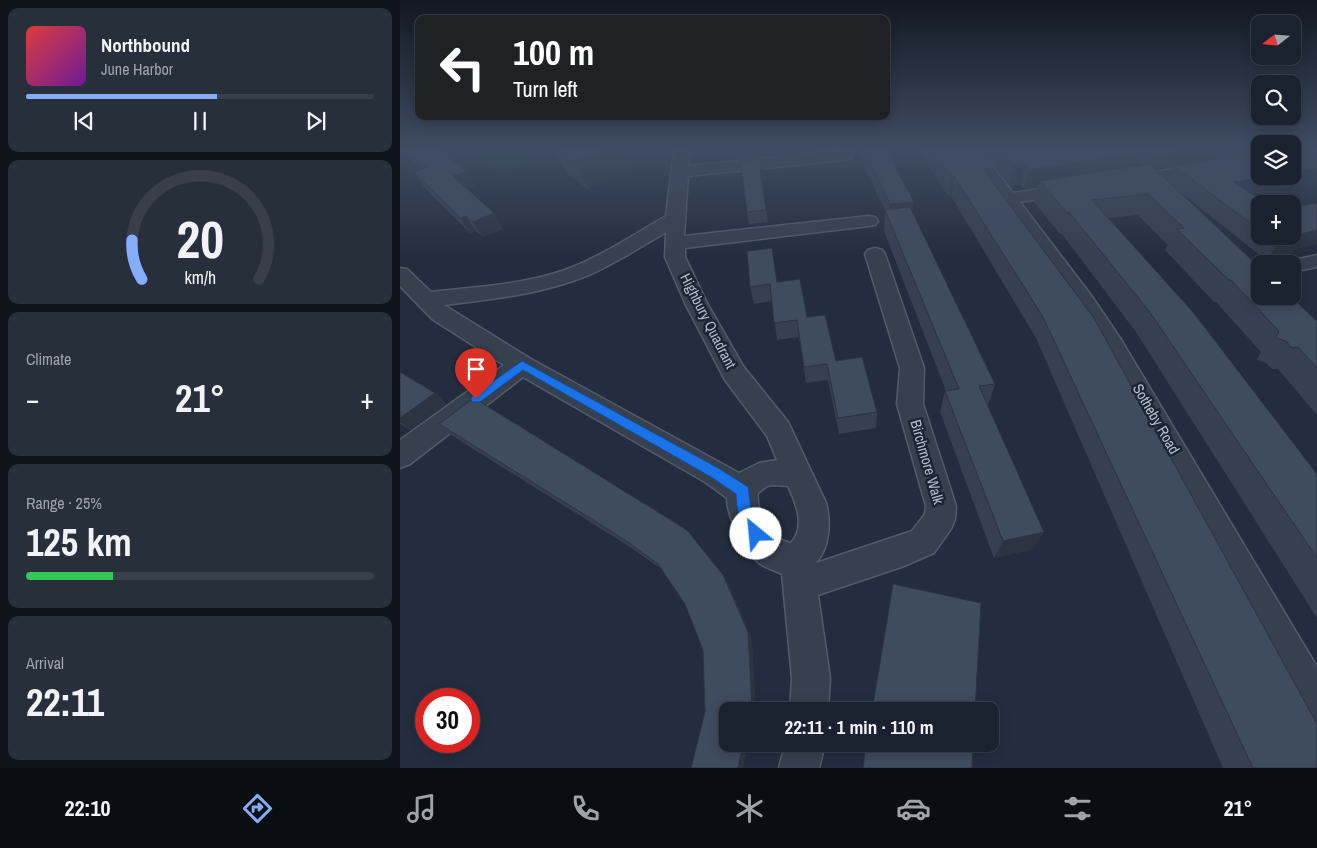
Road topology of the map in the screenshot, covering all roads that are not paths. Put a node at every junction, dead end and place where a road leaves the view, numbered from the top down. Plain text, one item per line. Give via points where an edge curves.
1 (678, 186) edge
2 (998, 186) edge
3 (1083, 188) edge
4 (1008, 199) junction
5 (675, 218) junction
6 (869, 221) dead end
7 (675, 243) junction
8 (875, 254) dead end
9 (1317, 261) edge
10 (1301, 264) edge
11 (400, 274) edge
12 (426, 300) junction
13 (522, 365) junction
14 (400, 456) edge
15 (797, 475) junction
16 (743, 492) junction
17 (799, 572) junction
18 (810, 702) edge
19 (1317, 703) edge
20 (803, 752) edge
21 (799, 768) edge

1 - 5 street, Highbury Quadrant
2 - 4 street, Sotheby Road
3 - 4 street
4 - 19 street, Sotheby Road via 1112,344
5 - 7 street, Highbury Quadrant
5 - 12 street via 570,275 517,287
6 - 7 street
7 - 15 street, Highbury Quadrant via 676,257 696,303 734,373 778,430
8 - 17 street, Birchmore Walk via 912,368 910,404 941,506 940,519 923,542 904,550
9 - 10 street
11 - 12 street
12 - 13 street via 440,314
13 - 14 street
13 - 16 street via 716,473
15 - 16 street via 784,471 760,475
15 - 17 street, Highbury Quadrant via 809,496 814,517 813,533
16 - 17 street via 746,517 767,549
17 - 18 street via 811,678
20 - 21 street

